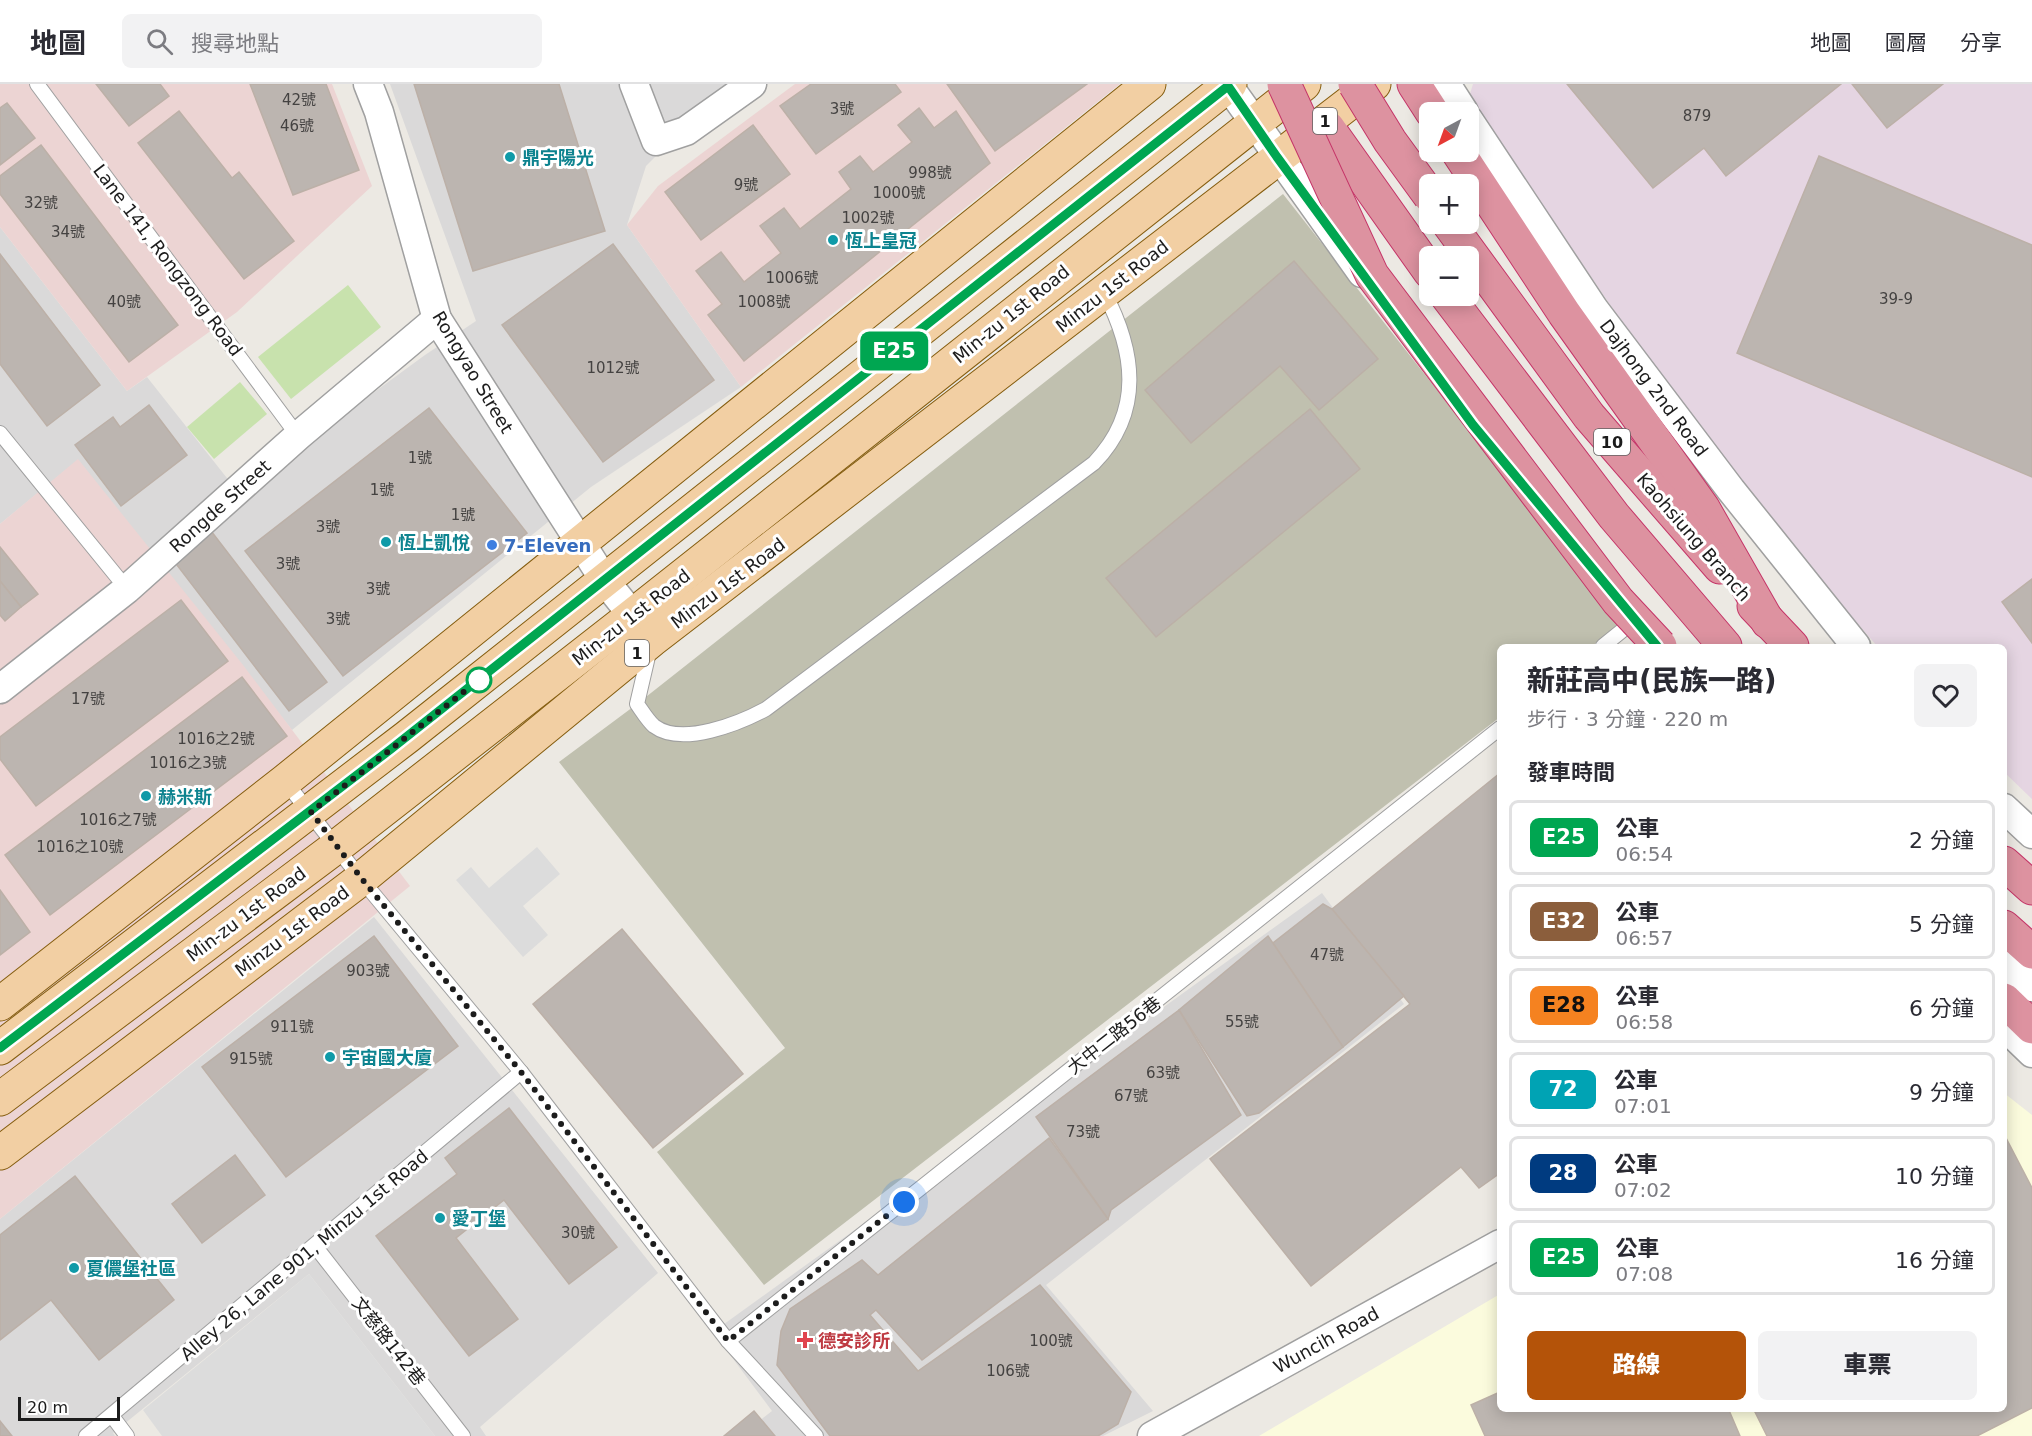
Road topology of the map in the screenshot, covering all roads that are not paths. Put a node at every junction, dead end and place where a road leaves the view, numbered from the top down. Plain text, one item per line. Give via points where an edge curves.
1 (37, 84) edge
2 (368, 84) edge
3 (634, 84) edge
4 (752, 84) edge
5 (1149, 84) edge
6 (1229, 84) edge
7 (1284, 84) edge
8 (1299, 84) edge
9 (1304, 84) edge
10 (1355, 84) edge
11 (1374, 84) edge
12 (1414, 84) edge
13 (1446, 84) edge
14 (1426, 102) edge
15 (1458, 102) edge
16 (1252, 123) junction
17 (1479, 136) edge
18 (1277, 157) junction
19 (1465, 162) edge
20 (1419, 181) edge
21 (1456, 234) edge
22 (1419, 256) edge
23 (1104, 292) junction
24 (1455, 306) edge
25 (437, 319) junction
26 (0, 433) edge
27 (298, 436) junction
28 (581, 542) junction
29 (605, 581) junction
30 (127, 589) junction
31 (1635, 621) junction
32 (1768, 622) junction
33 (643, 628) junction
34 (1606, 644) edge
35 (1657, 644) edge
36 (1657, 644) edge
37 (1723, 644) edge
38 (1790, 644) edge
39 (1854, 644) edge
40 (0, 689) edge
41 (1497, 730) edge
42 (285, 781) junction
43 (2007, 811) edge
44 (311, 812) junction
45 (2032, 834) edge
46 (336, 847) junction
47 (2007, 866) edge
48 (362, 879) junction
49 (2032, 888) edge
50 (2007, 930) edge
51 (2032, 952) edge
52 (2007, 966) edge
53 (2032, 987) edge
54 (2007, 1003) edge
55 (0, 1004) edge
56 (2032, 1027) edge
57 (2007, 1029) edge
58 (0, 1048) edge
59 (2032, 1053) edge
60 (521, 1072) junction
61 (0, 1099) edge
62 (0, 1153) edge
63 (315, 1246) junction
64 (1497, 1246) edge
65 (728, 1341) junction
66 (111, 1416) junction
67 (86, 1436) edge
68 (127, 1436) edge
69 (463, 1436) edge
70 (816, 1436) edge
71 (1152, 1436) edge

1 - 27 lane, Lane 141, Rongzong Road
2 - 25 street, Rongyao Street
3 - 4 street via 656,141 686,132
5 - 28 main road
6 - 16 street
6 - 29 main road
7 - 35 highway, bridge via 1372,275 1618,601
8 - 22 highway
9 - 16 main road, 1
10 - 20 highway, bridge
11 - 18 main road, Minzu 1st Road / 1
12 - 14 highway
13 - 15 street
16 - 18 street
16 - 33 main road, Min-zu 1st Road / 1
17 - 39 street, Dajhong 2nd Road via 1594,309
18 - 23 main road, Minzu 1st Road / 1
18 - 31 street via 1473,425
19 - 32 highway via 1563,313 1703,508
21 - 32 highway, Kaohsiung Branch / 10 via 1589,416
23 - 33 main road, Minzu 1st Road / 1
23 - 33 lane via 1120,322 1131,369 1127,408 1108,449 766,709 738,724 709,732 666,731 654,726 637,704
24 - 37 highway, 10 via 1614,516
25 - 27 street, Rongde Street
25 - 28 street, Rongyao Street
26 - 30 lane
27 - 30 street, Rongde Street
28 - 29 street, Rongyao Street
28 - 42 main road
29 - 33 street, Rongyao Street
29 - 44 main road
30 - 40 street, Rongde Street
31 - 34 lane
31 - 36 street
32 - 38 highway, Kaohsiung Branch / 10
33 - 46 main road, Min-zu 1st Road / 1
33 - 48 main road, Minzu 1st Road / 1
41 - 65 lane, 大中二路56巷
42 - 44 lane
42 - 55 main road
43 - 45 street
44 - 46 lane
44 - 58 main road
46 - 48 lane
46 - 61 main road, Min-zu 1st Road / 1
47 - 49 highway
48 - 60 lane
48 - 62 main road, Minzu 1st Road / 1
50 - 51 highway
52 - 53 street
54 - 56 highway
57 - 59 street
60 - 63 lane, Alley 26, Lane 901, Minzu 1st Road
60 - 65 lane
63 - 66 lane, Alley 26, Lane 901, Minzu 1st Road
63 - 69 lane, 文慈路142巷
64 - 71 street, Wuncih Road
65 - 70 lane
66 - 67 lane, Alley 26, Lane 901, Minzu 1st Road
66 - 68 lane

